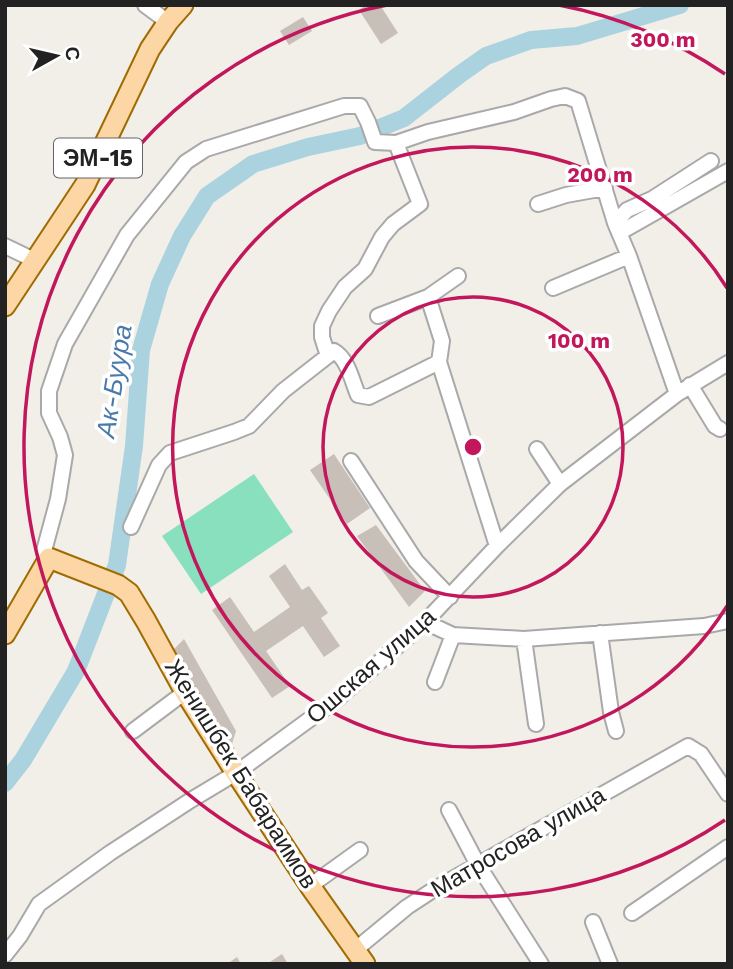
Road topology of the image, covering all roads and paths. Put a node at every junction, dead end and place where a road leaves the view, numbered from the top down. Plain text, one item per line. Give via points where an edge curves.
1 (145, 5) edge
2 (183, 5) edge
3 (168, 22) junction
4 (396, 143) junction
5 (711, 161) dead end
6 (728, 171) edge
7 (605, 188) junction
8 (538, 204) dead end
9 (617, 228) junction
10 (5, 246) edge
11 (629, 256) junction
12 (36, 261) junction
13 (458, 276) dead end
14 (553, 288) dead end
15 (428, 297) junction
16 (5, 306) edge
17 (378, 316) dead end
18 (328, 356) junction
19 (439, 362) junction
20 (728, 363) edge
21 (683, 389) junction
22 (720, 429) dead end
23 (537, 449) dead end
24 (351, 461) dead end
25 (560, 484) junction
26 (131, 527) dead end
27 (497, 546) junction
28 (49, 558) junction
29 (450, 597) junction
30 (728, 621) edge
31 (425, 622) junction
32 (600, 633) junction
33 (5, 634) edge
34 (453, 635) junction
35 (524, 639) junction
36 (435, 682) dead end
37 (185, 692) junction
38 (536, 724) dead end
39 (133, 731) dead end
40 (616, 731) dead end
41 (236, 773) junction
42 (728, 794) edge
43 (449, 810) dead end
44 (728, 847) edge
45 (360, 850) dead end
46 (478, 865) junction
47 (310, 886) junction
48 (632, 913) dead end
49 (593, 922) dead end
50 (5, 955) edge
51 (360, 957) edge
52 (541, 964) edge
53 (610, 964) edge

1 - 3 street
2 - 3 main road, ЭМ-15
3 - 12 main road, ЭМ-15 via 150,49 85,185
4 - 7 street via 565,96 578,101
4 - 18 street via 420,204 393,224 365,269 329,311 322,326
4 - 28 street via 375,142 360,106 344,106 206,149 186,162 127,235 65,344 49,391 49,413 65,456 44,551
5 - 9 street via 627,210
6 - 9 street
7 - 8 street
7 - 9 street
9 - 11 street
10 - 12 street
11 - 14 street
11 - 21 street
12 - 16 main road, ЭМ-15
13 - 15 street
15 - 17 street
15 - 19 street via 442,341
18 - 19 street via 334,351 340,354 363,397
18 - 26 street via 283,391 249,426 170,453 159,466
19 - 27 street
20 - 21 street, Ошская улица
21 - 22 street
21 - 25 street, Ошская улица
23 - 25 street
24 - 29 street via 416,561
25 - 27 street, Ошская улица
27 - 29 street, Ошская улица
28 - 33 main road
28 - 37 main road, Женишбек Бабараимов via 129,593
29 - 31 street, Ошская улица
30 - 32 street
31 - 34 street
31 - 41 street, Ошская улица via 336,700
32 - 35 street
32 - 40 street
34 - 35 street
34 - 36 street
35 - 38 street
37 - 39 street
37 - 41 main road, Женишбек Бабараимов
41 - 47 main road, Женишбек Бабараимов
41 - 50 street, Ошская улица via 39,904
42 - 46 street, Матросова улица via 701,754 688,746
43 - 46 street
44 - 48 street
45 - 47 street
46 - 51 street, Матросова улица via 407,907
46 - 52 street
47 - 51 main road, Женишбек Бабараимов
49 - 53 street

